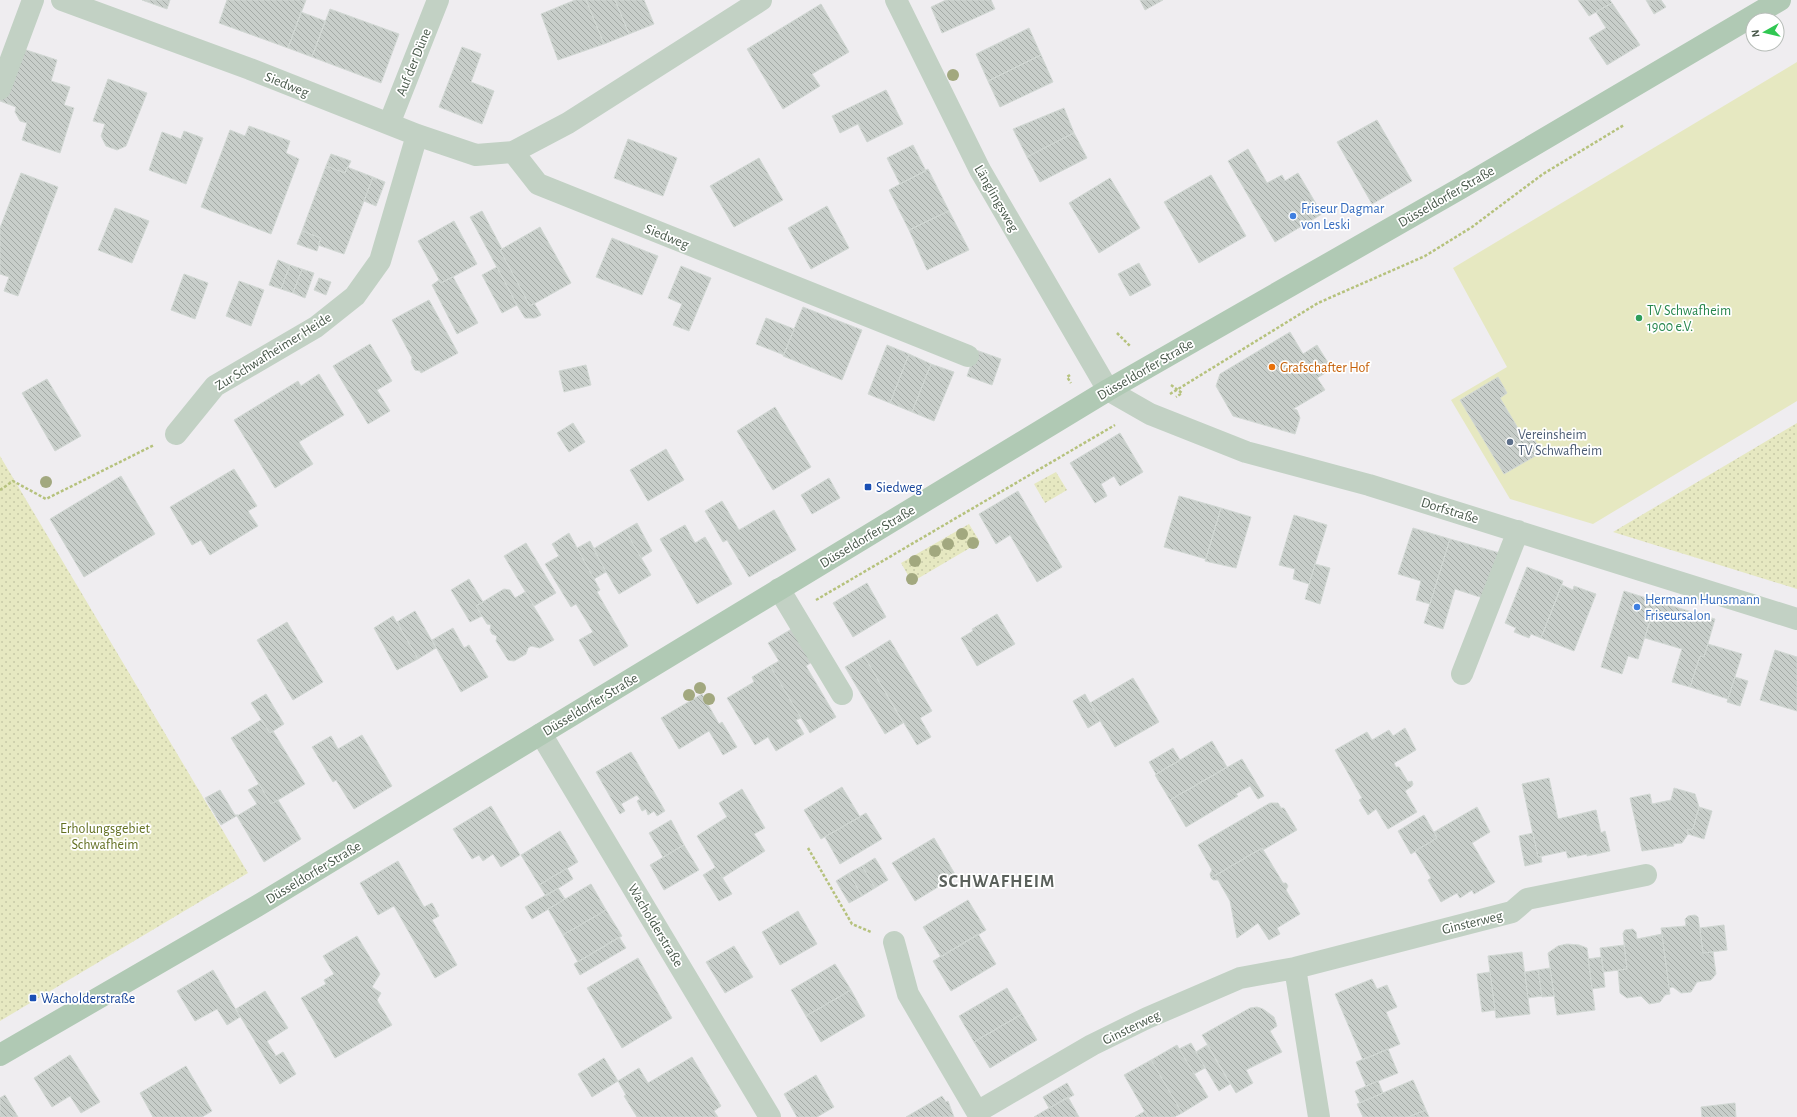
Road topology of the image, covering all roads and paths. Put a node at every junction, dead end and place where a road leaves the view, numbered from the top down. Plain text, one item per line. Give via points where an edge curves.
1 (33, 0) edge
2 (62, 0) edge
3 (438, 0) edge
4 (761, 0) edge
5 (896, 0) edge
6 (1780, 0) edge
7 (0, 89) edge
8 (1629, 122) dead end
9 (389, 124) junction
10 (417, 135) junction
11 (513, 152) junction
12 (968, 356) dead end
13 (1108, 390) junction
14 (1142, 409) junction
15 (176, 434) joint
16 (0, 490) edge
17 (1518, 531) junction
18 (779, 589) junction
19 (794, 613) junction
20 (1797, 619) edge
21 (1462, 674) dead end
22 (842, 694) dead end
23 (541, 734) junction
24 (808, 848) dead end
25 (1646, 875) dead end
26 (894, 942) joint
27 (1295, 968) junction
28 (0, 1055) edge
29 (979, 1114) edge
30 (770, 1117) edge
31 (1319, 1117) edge

1 - 7 street
2 - 9 street, Siedweg via 250,69
3 - 9 street, Auf der Düne
4 - 11 street, Siedweg via 568,124
5 - 13 street, Länglingsweg via 980,170
6 - 13 main road, Düsseldorfer Straße via 1461,188
8 - 14 path via 1543,174 1472,227 1425,256 1318,303
9 - 10 street, Siedweg
10 - 11 street, Siedweg via 476,154
10 - 15 street, Zur Schwafheimer Heide via 380,261 355,296 316,326 215,386
11 - 12 street, Siedweg via 538,184
13 - 14 street, Dorfstraße
13 - 18 main road, Düsseldorfer Straße
14 - 17 street, Dorfstraße via 1246,452 1369,485
14 - 19 path
15 - 16 path via 46,499 13,481
17 - 20 street, Dorfstraße
17 - 21 street
18 - 19 street
18 - 23 main road, Düsseldorfer Straße
19 - 22 street
23 - 28 main road, Düsseldorfer Straße via 257,906
23 - 30 street, Wacholderstraße
24 - 26 path via 852,924
25 - 27 street, Ginsterweg via 1527,899 1512,912
26 - 29 street, Ginsterweg via 908,994
27 - 29 street, Ginsterweg via 1240,978 1147,1018 1092,1045
27 - 31 street

